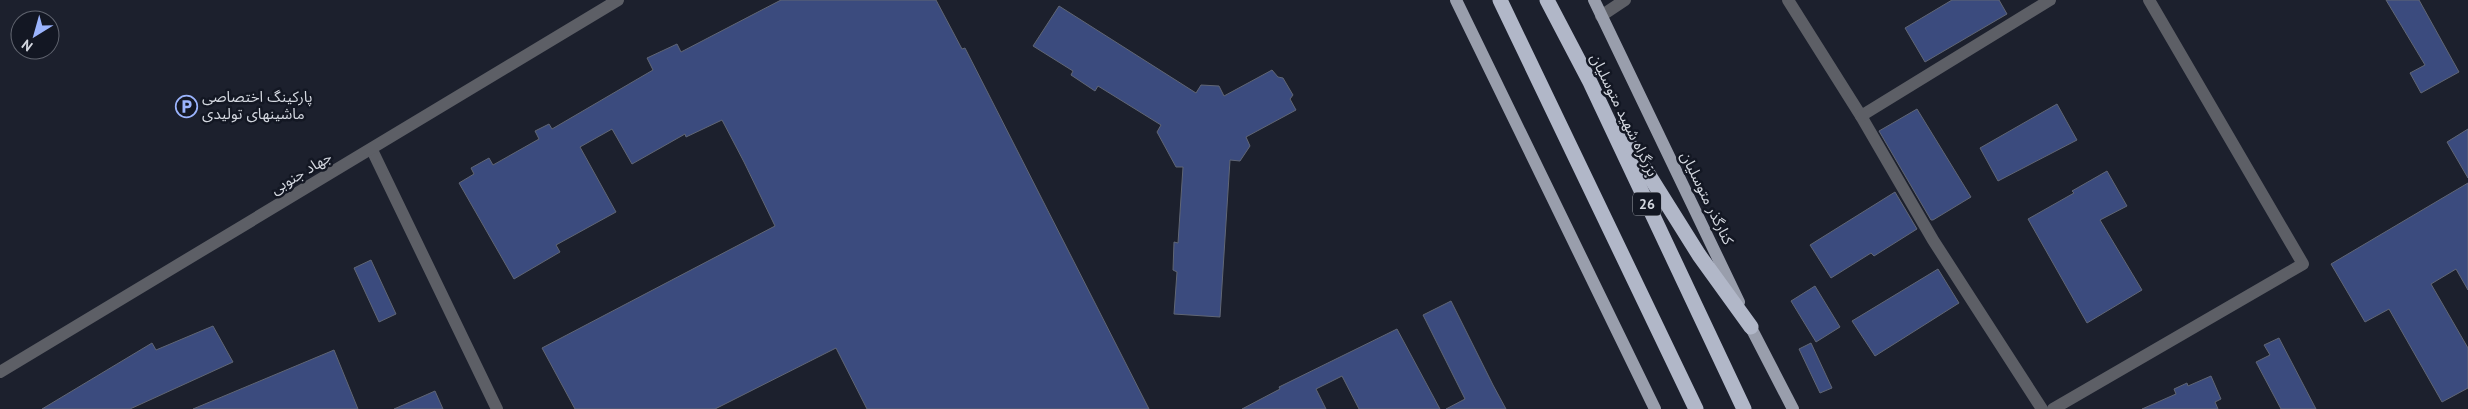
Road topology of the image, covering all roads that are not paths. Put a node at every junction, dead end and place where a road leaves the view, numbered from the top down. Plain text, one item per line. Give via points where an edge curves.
1 (618, 0) edge
2 (1456, 0) edge
3 (1500, 0) edge
4 (1547, 0) edge
5 (1594, 0) edge
6 (1625, 0) edge
7 (1788, 0) edge
8 (2050, 0) edge
9 (2149, 0) edge
10 (1601, 16) junction
11 (1590, 82) junction
12 (1861, 116) junction
13 (372, 150) junction
14 (1751, 327) junction
15 (0, 372) edge
16 (1695, 408) edge
17 (497, 409) edge
18 (1655, 409) edge
19 (1744, 409) edge
20 (1793, 409) edge
21 (2042, 409) edge
22 (2053, 409) edge

1 - 13 street, جهاد جنوبی
2 - 18 main road
3 - 16 highway
4 - 11 highway, بزرگراه شهید متوسلیان / 26
5 - 10 main road, کنارگذر متوسلیان
6 - 10 street
7 - 12 street
8 - 12 street
9 - 22 street via 2302,264
10 - 14 main road, کنارگذر متوسلیان
11 - 14 highway via 1699,255
11 - 19 highway, بزرگراه شهید متوسلیان / 26
12 - 21 street via 1933,240
13 - 15 street, جهاد جنوبی
13 - 17 street
14 - 20 main road, کنارگذر متوسلیان

